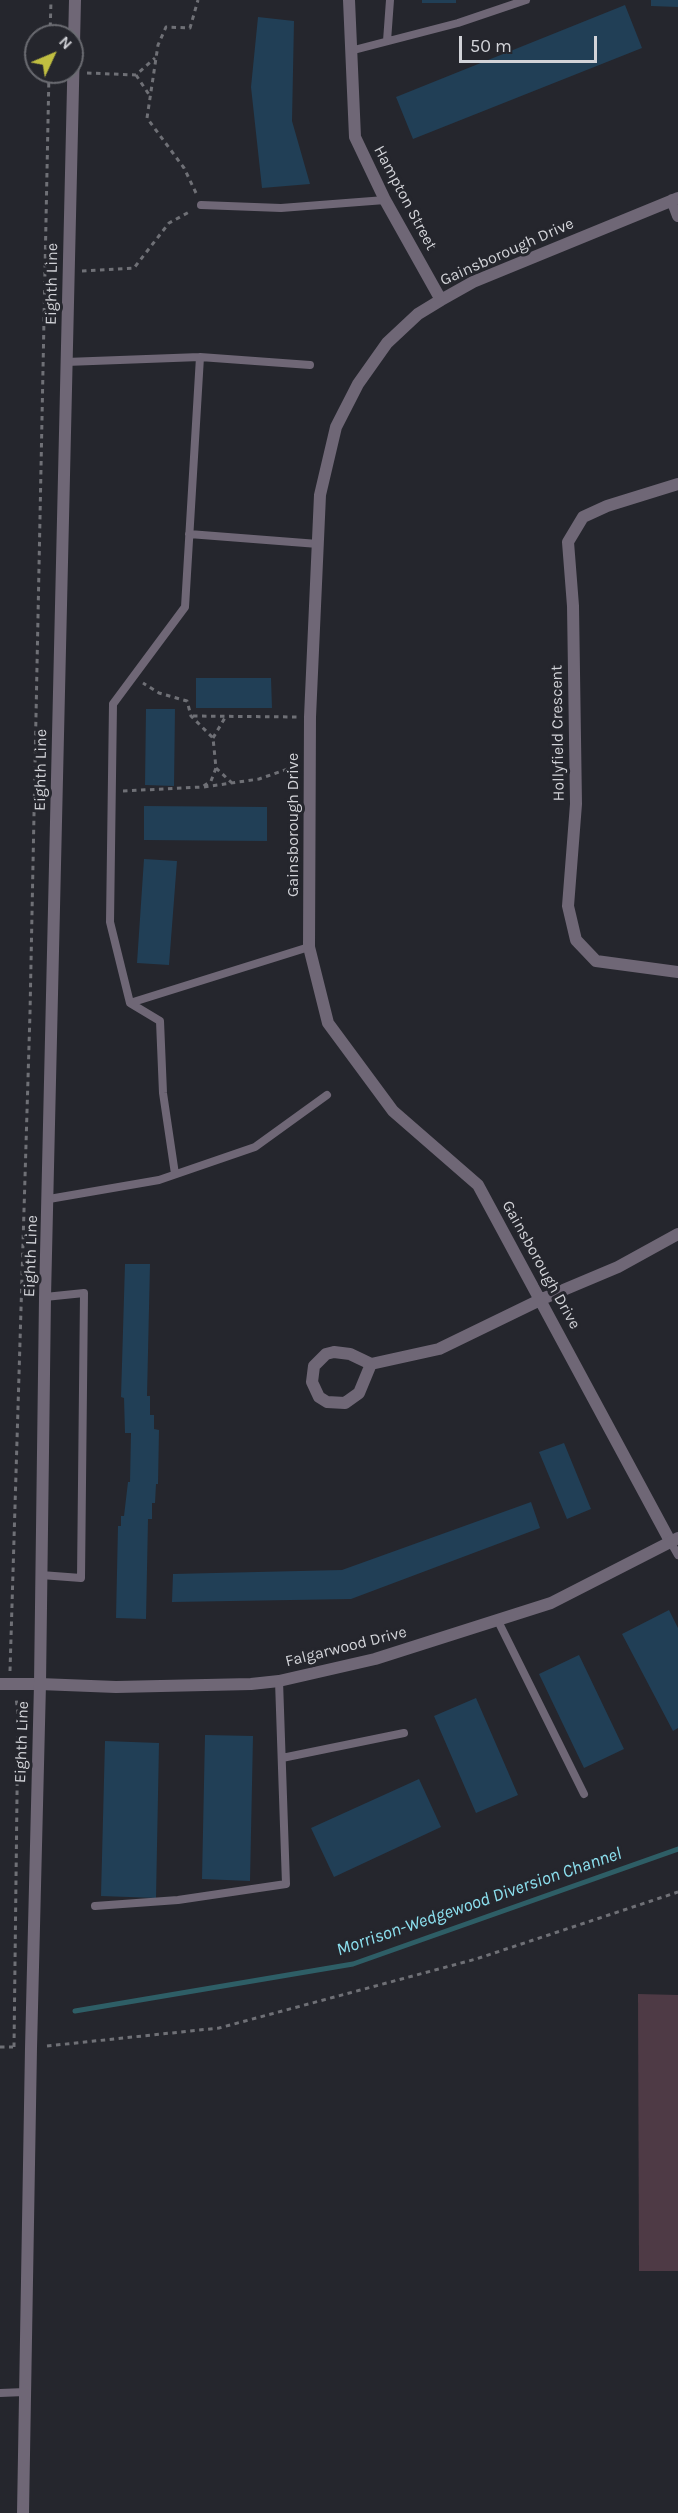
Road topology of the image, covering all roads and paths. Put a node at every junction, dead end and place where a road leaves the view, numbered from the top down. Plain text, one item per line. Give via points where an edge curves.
1 (51, 0) edge
2 (75, 0) edge
3 (198, 0) edge
4 (349, 0) edge
5 (390, 0) edge
6 (526, 0) edge
7 (50, 24) edge
8 (74, 24) edge
9 (387, 40) junction
10 (350, 51) junction
11 (156, 57) junction
12 (84, 73) edge
13 (136, 75) junction
14 (49, 84) edge
15 (73, 84) edge
16 (150, 96) junction
17 (675, 199) edge
18 (385, 200) junction
19 (201, 205) junction
20 (678, 216) edge
21 (69, 272) junction
22 (441, 300) junction
23 (200, 357) junction
24 (66, 362) junction
25 (310, 366) dead end
26 (678, 484) edge
27 (189, 534) junction
28 (318, 544) junction
29 (134, 677) junction
30 (191, 716) junction
31 (226, 716) junction
32 (310, 717) junction
33 (213, 738) junction
34 (310, 761) junction
35 (216, 768) junction
36 (232, 784) junction
37 (202, 787) junction
38 (112, 792) junction
39 (309, 947) junction
40 (678, 972) edge
41 (130, 1003) junction
42 (327, 1095) dead end
43 (175, 1174) junction
44 (49, 1199) junction
45 (678, 1234) edge
46 (45, 1297) junction
47 (542, 1299) junction
48 (371, 1364) junction
49 (674, 1539) edge
50 (678, 1555) edge
51 (41, 1575) junction
52 (498, 1621) junction
53 (279, 1681) junction
54 (6, 1684) edge
55 (40, 1684) junction
56 (404, 1733) dead end
57 (282, 1758) junction
58 (585, 1794) dead end
59 (678, 1892) edge
60 (95, 1906) dead end
61 (0, 2047) edge
62 (14, 2047) junction
63 (30, 2048) junction
64 (25, 2392) junction
65 (0, 2393) edge
66 (23, 2513) edge

1 - 7 path
2 - 8 street, Eighth Line
3 - 11 path via 190,28 166,27
4 - 10 street, Hampton Street
5 - 9 lane
6 - 9 lane via 458,23
9 - 10 lane
10 - 18 street, Hampton Street via 355,137
11 - 13 path
11 - 16 path
12 - 13 path
13 - 16 path
14 - 54 path via 31,990
15 - 21 street, Eighth Line
16 - 19 path via 147,118 184,168
17 - 20 street
17 - 22 street, Gainsborough Drive via 473,282
18 - 19 lane via 280,208
18 - 22 street, Hampton Street
19 - 21 path via 169,223 134,268
21 - 24 street, Eighth Line
22 - 28 street, Gainsborough Drive via 418,314 387,344 358,384 336,427 320,495
23 - 24 lane
23 - 25 lane
23 - 27 lane
24 - 44 street, Eighth Line
26 - 40 street, Hollyfield Crescent via 607,506 583,518 568,542 573,606 576,804 568,906 576,940 596,961
27 - 28 lane
27 - 29 lane via 185,607
28 - 32 street, Gainsborough Drive
29 - 30 path via 159,693 187,700
29 - 38 lane via 113,704
30 - 31 path
30 - 33 path
31 - 32 path
31 - 33 path
32 - 34 street, Gainsborough Drive
33 - 35 path
34 - 36 path via 259,780
34 - 39 street, Gainsborough Drive
35 - 36 path
35 - 37 path via 211,781
36 - 37 path
37 - 38 path
38 - 41 lane via 110,922
39 - 41 lane
39 - 47 street, Gainsborough Drive via 328,1023 393,1111 478,1185
41 - 43 lane via 160,1021 163,1094
42 - 43 lane via 255,1147
43 - 44 lane
44 - 46 street, Eighth Line
45 - 47 street via 618,1267
46 - 51 street, Eighth Line
46 - 51 lane via 84,1293 81,1578
47 - 48 street via 439,1349
47 - 49 street, Gainsborough Drive
48 - 48 street via 342,1352 326,1354 311,1374 314,1390 327,1402 345,1403 359,1393
49 - 50 lane
49 - 52 street, Falgarwood Drive via 551,1603
51 - 55 street, Eighth Line
52 - 53 street, Falgarwood Drive via 375,1659
52 - 58 lane
53 - 55 street, Falgarwood Drive via 116,1688
53 - 57 lane
54 - 55 street, Falgarwood Drive
54 - 62 path via 18,1713
55 - 63 street, Eighth Line
56 - 57 lane
57 - 60 lane via 286,1884 178,1900
59 - 63 path via 476,1959 219,2028
61 - 62 path
62 - 63 path
63 - 64 street, Eighth Line
64 - 65 lane
64 - 66 street, Eighth Line

